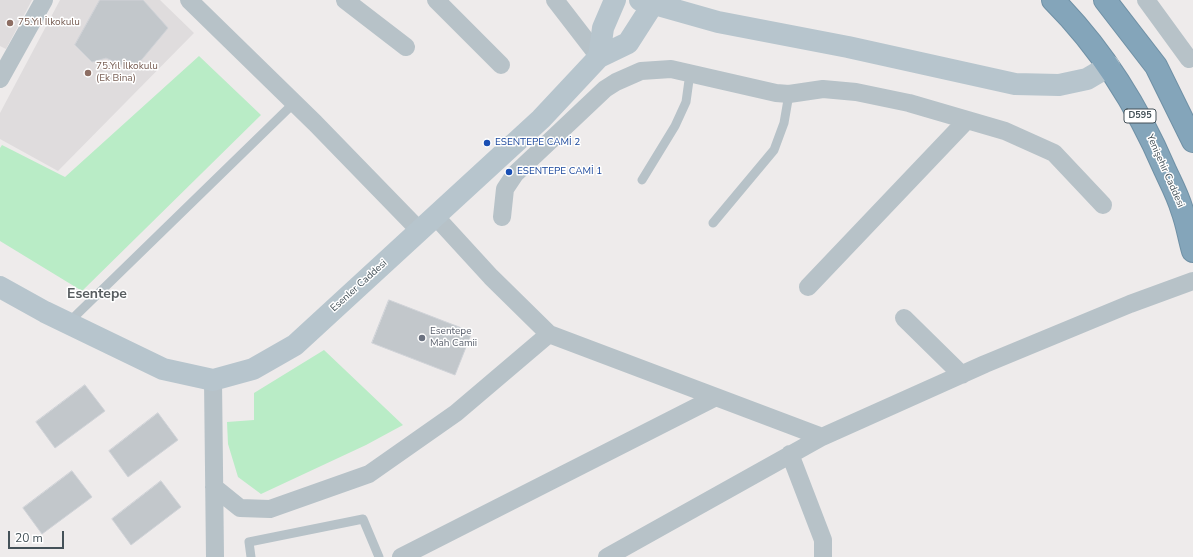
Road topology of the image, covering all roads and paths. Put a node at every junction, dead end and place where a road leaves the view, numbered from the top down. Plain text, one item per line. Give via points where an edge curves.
1 (44, 0) edge
2 (190, 0) edge
3 (344, 0) edge
4 (436, 0) edge
5 (555, 0) edge
6 (615, 0) edge
7 (1053, 0) edge
8 (1104, 0) edge
9 (1146, 0) edge
10 (646, 2) edge
11 (1193, 42) edge
12 (406, 47) dead end
13 (599, 56) junction
14 (1191, 64) edge
15 (501, 65) dead end
16 (1109, 66) junction
17 (690, 73) junction
18 (0, 79) edge
19 (789, 94) junction
20 (294, 103) junction
21 (967, 120) junction
22 (1193, 141) edge
23 (642, 180) dead end
24 (1103, 204) dead end
25 (436, 217) junction
26 (502, 217) dead end
27 (713, 223) dead end
28 (420, 231) junction
29 (1193, 251) edge
30 (1193, 281) edge
31 (0, 287) edge
32 (808, 287) dead end
33 (904, 318) dead end
34 (68, 323) junction
35 (549, 334) junction
36 (962, 375) junction
37 (213, 380) junction
38 (716, 396) junction
39 (822, 437) junction
40 (790, 454) junction
41 (214, 487) junction
42 (215, 557) edge
43 (251, 557) edge
44 (379, 557) edge
45 (402, 557) edge
46 (607, 557) edge
47 (823, 557) edge

1 - 18 street
2 - 20 street
3 - 12 street
4 - 15 street
5 - 13 street
6 - 13 street via 603,28
7 - 16 highway, Yenişehir Caddesi / D595 via 1071,18
8 - 22 highway via 1156,66
9 - 14 street
10 - 13 street, Esenler Caddesi via 628,43
10 - 16 street via 718,22 848,47 1015,84 1059,85 1086,79
11 - 14 street
13 - 25 street, Esenler Caddesi via 541,119
16 - 29 highway, Yenişehir Caddesi / D595 via 1153,141 1182,209
17 - 19 street
17 - 23 lane via 686,102 675,126
17 - 26 street via 671,69 641,71 605,89 515,174 505,189
19 - 21 street via 823,89 856,92 909,103
19 - 27 lane via 784,124 774,150
20 - 28 street
20 - 34 lane
21 - 24 street via 1005,131 1054,153
21 - 32 street
25 - 28 street, Esenler Caddesi
25 - 35 street via 491,277
28 - 37 street, Esenler Caddesi via 295,345 253,369
30 - 36 street via 1130,304
31 - 34 street, Esenler Caddesi
33 - 36 street
34 - 37 street, Esenler Caddesi via 163,369
35 - 38 street
35 - 41 street via 456,414 369,474 270,509 240,508
36 - 39 street
37 - 41 street
38 - 39 street
38 - 45 street
39 - 40 street
40 - 46 street
40 - 47 street via 823,540
41 - 42 street
43 - 44 lane via 249,542 363,520

